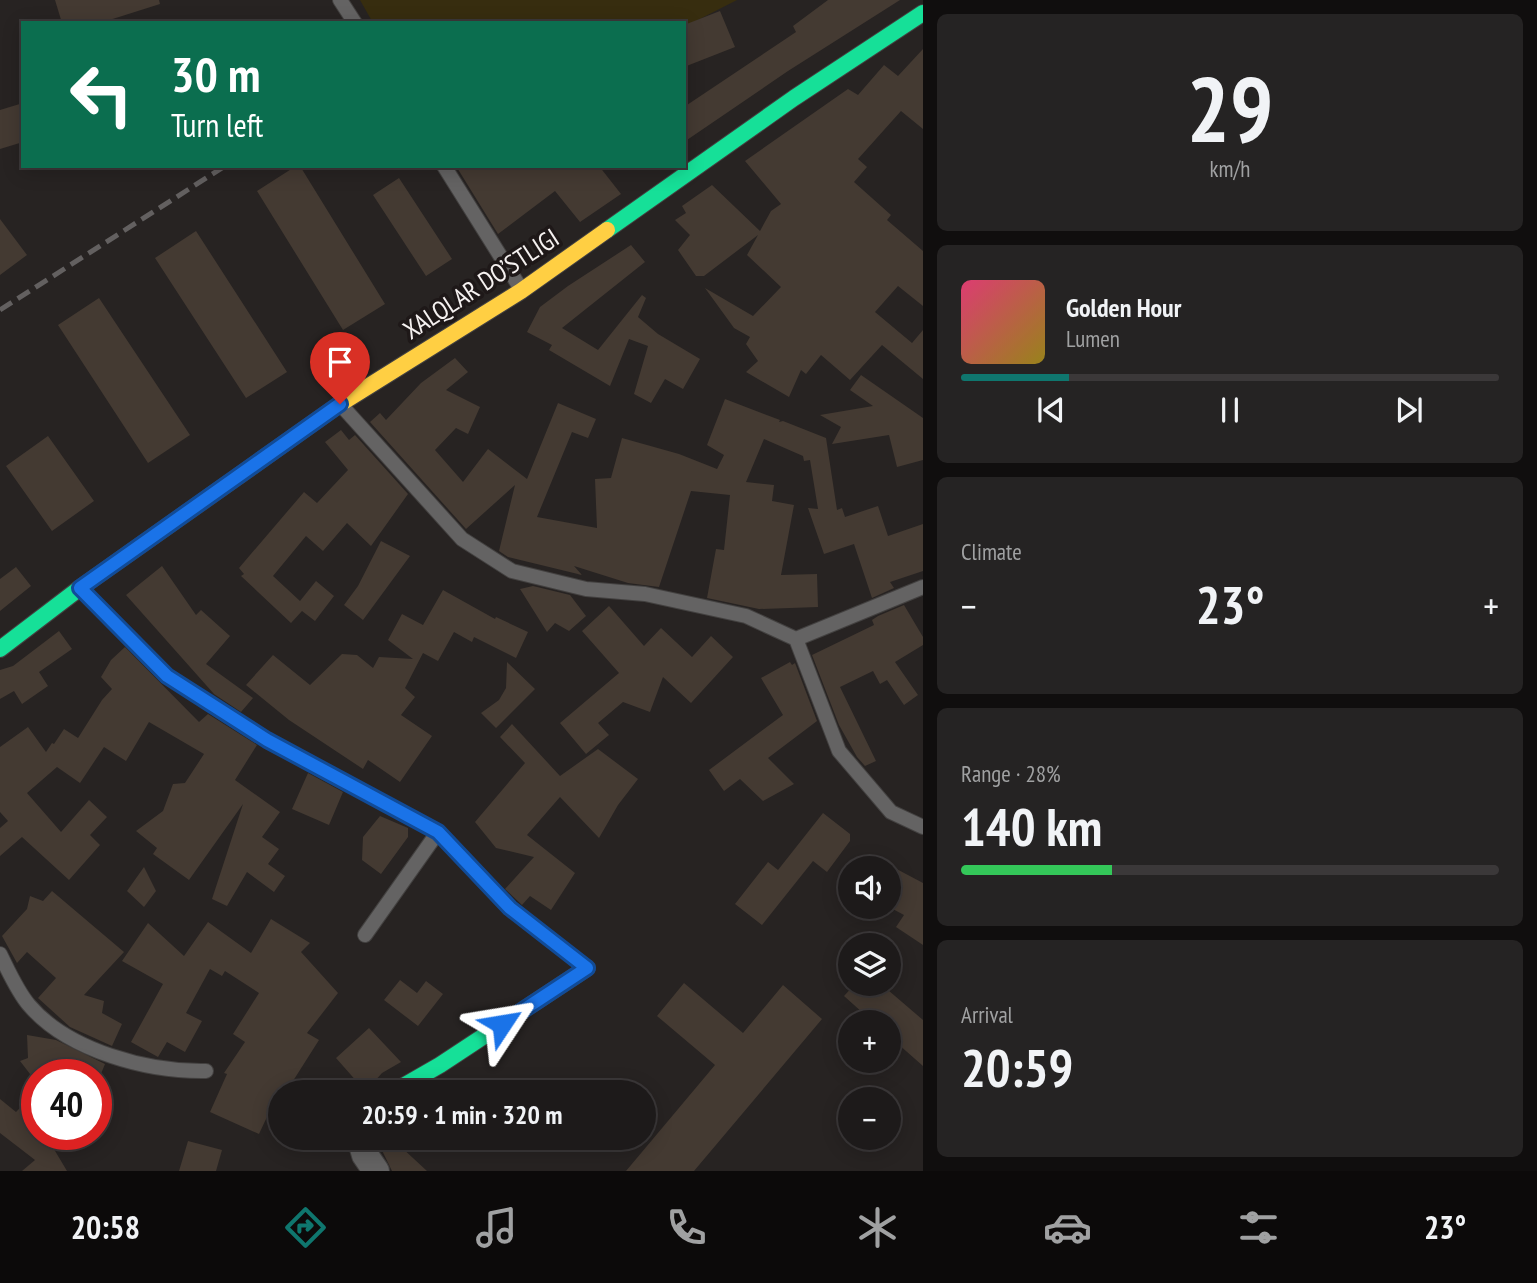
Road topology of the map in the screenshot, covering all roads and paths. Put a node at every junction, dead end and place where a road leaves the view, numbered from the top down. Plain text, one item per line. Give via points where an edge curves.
1 (341, 0) edge
2 (923, 13) edge
3 (354, 21) edge
4 (445, 168) edge
5 (521, 290) junction
6 (340, 404) junction
7 (923, 587) edge
8 (80, 588) junction
9 (796, 639) junction
10 (0, 649) edge
11 (923, 827) edge
12 (438, 832) junction
13 (365, 935) dead end
14 (0, 954) edge
15 (587, 968) joint
16 (206, 1071) dead end
17 (414, 1080) edge
18 (364, 1150) edge
19 (376, 1171) edge

1 - 3 lane
2 - 5 main road, XALQLAR DO’STLIGI
4 - 5 lane
5 - 6 main road, XALQLAR DO’STLIGI
6 - 8 main road, XALQLAR DO’STLIGI
6 - 9 lane via 462,539 512,571 586,589 645,594 746,616
7 - 9 lane
8 - 10 main road, XALQLAR DO’STLIGI
8 - 12 lane via 167,676 267,740
9 - 11 lane via 839,751 891,812
12 - 13 lane
12 - 15 lane via 510,908
14 - 16 lane via 28,1004 53,1028 102,1053 177,1071
15 - 17 main road
18 - 19 street

